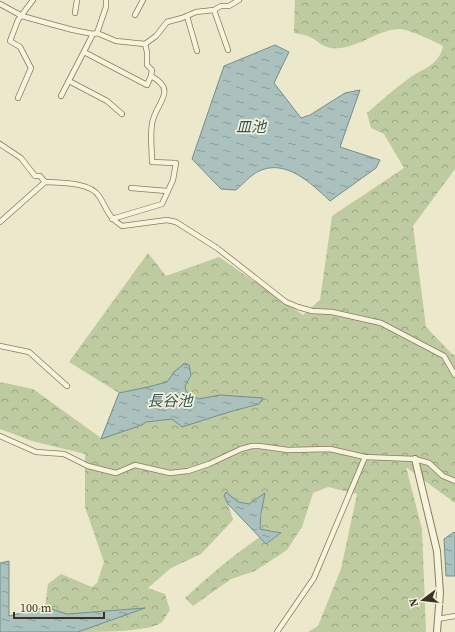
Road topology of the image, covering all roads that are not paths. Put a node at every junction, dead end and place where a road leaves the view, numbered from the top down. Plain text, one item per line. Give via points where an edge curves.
1 (34, 0) edge
2 (77, 0) edge
3 (106, 0) edge
4 (143, 0) edge
5 (219, 0) edge
6 (239, 0) edge
7 (0, 4) edge
8 (223, 6) junction
9 (214, 10) junction
10 (75, 13) dead end
11 (135, 15) dead end
12 (22, 16) junction
13 (187, 16) junction
14 (95, 33) junction
15 (145, 44) junction
16 (228, 50) dead end
17 (196, 51) dead end
18 (84, 52) junction
19 (151, 76) junction
20 (69, 81) junction
21 (60, 96) dead end
22 (18, 98) dead end
23 (122, 114) dead end
24 (0, 144) edge
25 (45, 182) junction
26 (131, 188) dead end
27 (167, 191) junction
28 (112, 219) junction
29 (0, 222) edge
30 (0, 346) edge
31 (455, 375) edge
32 (67, 386) dead end
33 (0, 436) edge
34 (365, 457) junction
35 (415, 459) junction
36 (455, 481) edge
37 (455, 616) edge
38 (438, 619) junction
39 (277, 632) edge
40 (437, 632) edge

1 - 12 street
2 - 10 street
3 - 14 street via 106,7
4 - 11 street
5 - 8 street
6 - 8 street via 229,6
7 - 12 street
8 - 9 street
9 - 13 street
9 - 16 street
12 - 14 street
12 - 22 street via 10,41 20,47 32,68
13 - 15 street via 167,22 156,36
13 - 17 street
14 - 15 street via 116,41
14 - 18 street
15 - 19 street via 146,65 152,70
18 - 19 street via 147,84
18 - 20 street
19 - 27 street via 160,81 165,92 152,124 152,162 176,163 173,180
20 - 21 street
20 - 23 street via 107,101
24 - 25 street via 21,158 35,176 40,176
25 - 28 street via 87,188 98,195
25 - 29 street
26 - 27 street
27 - 28 street via 162,204
28 - 31 street via 122,226 167,220 176,222 217,248 286,302 305,309 332,312 380,323 444,356
30 - 32 street via 28,352
33 - 34 street via 36,452 64,454 88,466 116,473 135,465 170,473 188,471 252,446 288,450 330,449
34 - 35 street
34 - 39 street via 314,578
35 - 36 street via 429,463 443,476
35 - 38 street via 437,551 440,593
37 - 38 street
38 - 40 street

